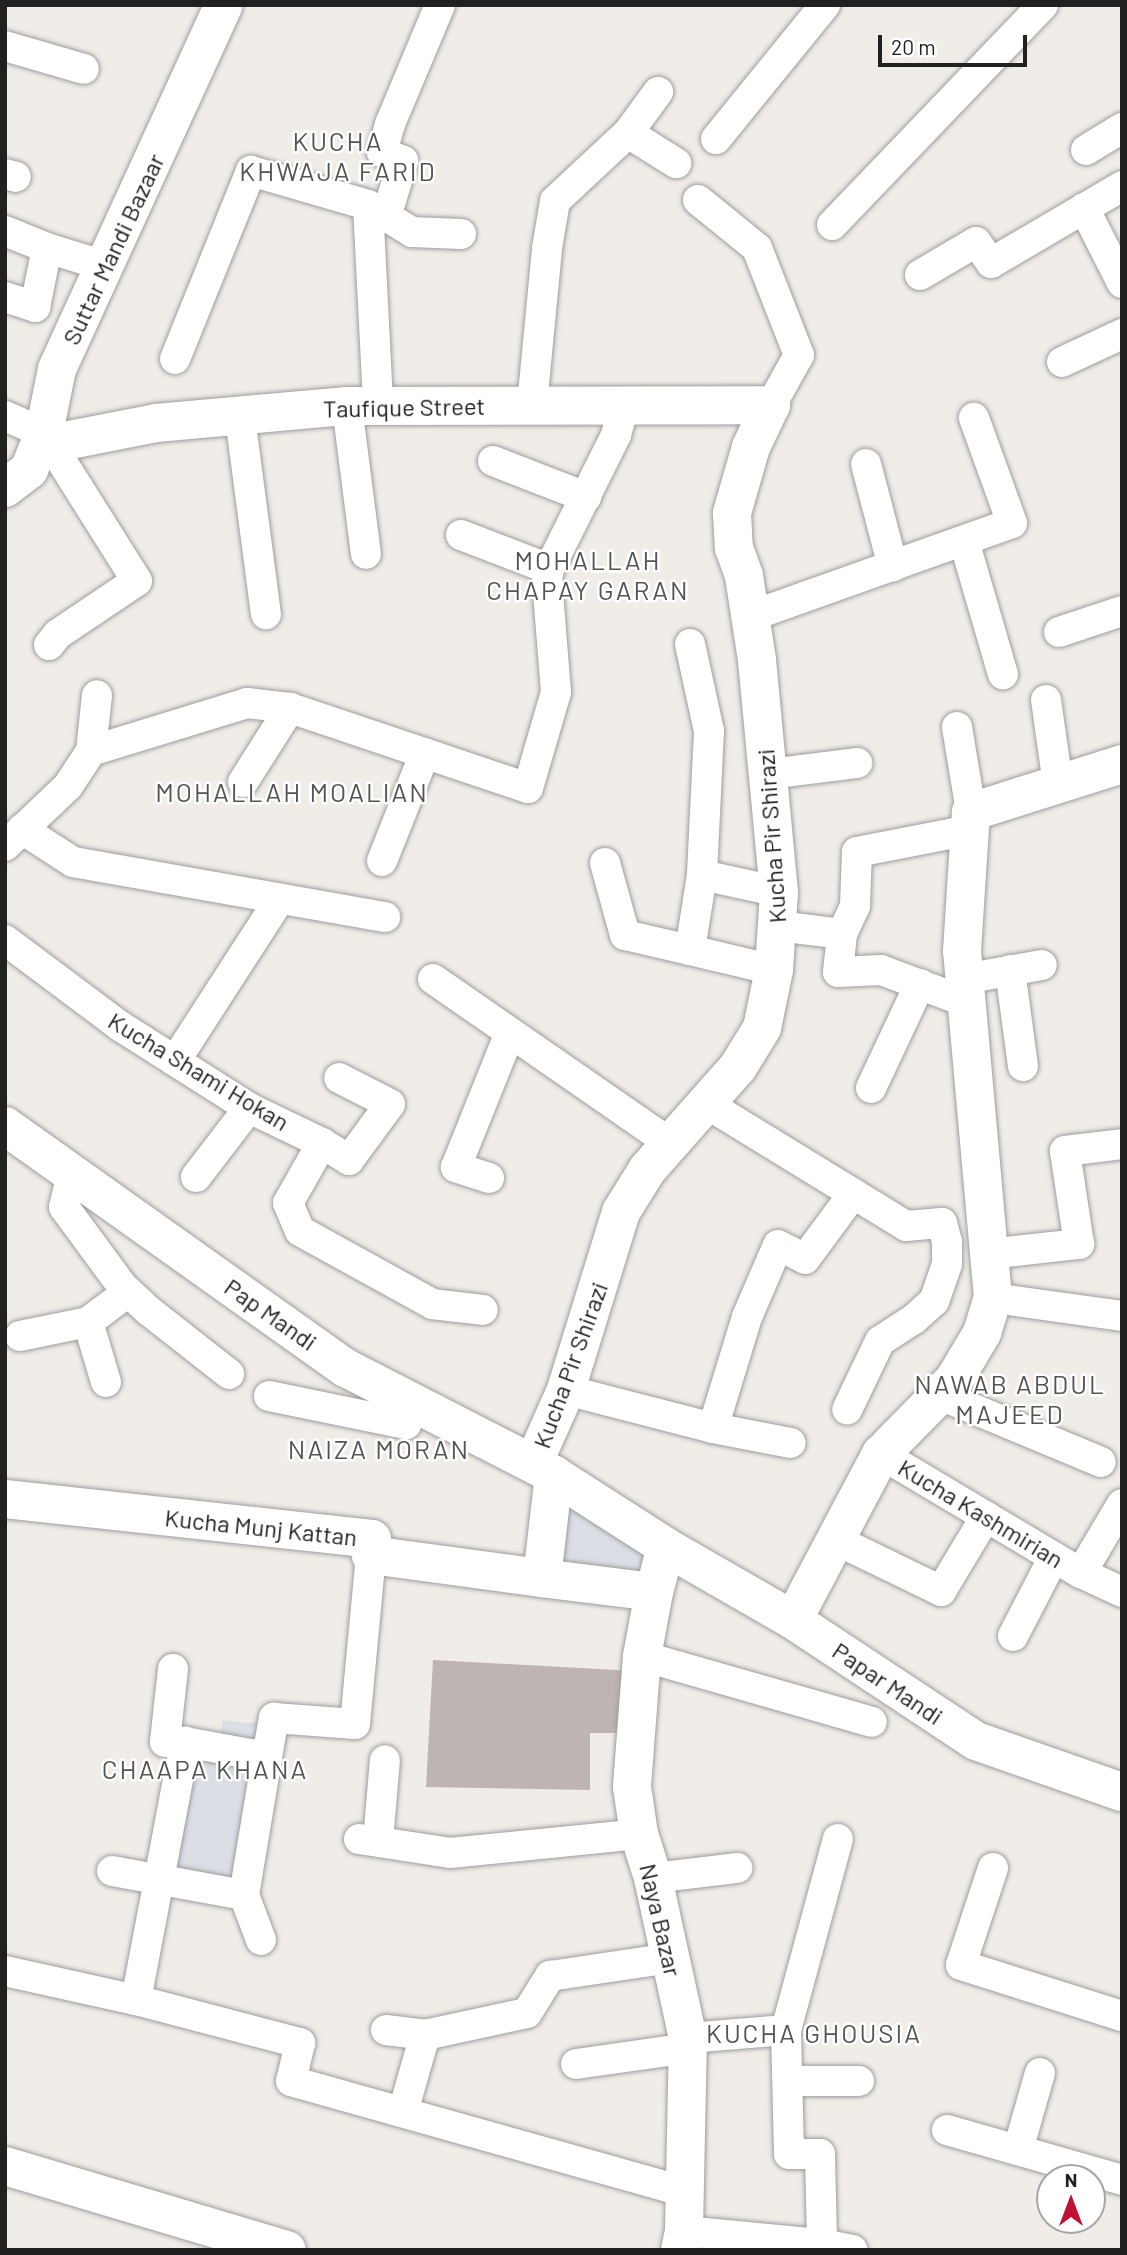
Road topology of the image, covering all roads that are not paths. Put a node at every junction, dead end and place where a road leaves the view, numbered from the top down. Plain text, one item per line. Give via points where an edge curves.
1 (224, 5) edge
2 (440, 5) edge
3 (825, 5) edge
4 (1043, 5) edge
5 (5, 46) edge
6 (84, 69) dead end
7 (658, 92) dead end
8 (1122, 128) edge
9 (628, 133) junction
10 (716, 139) dead end
11 (1086, 150) dead end
12 (676, 163) dead end
13 (1122, 186) edge
14 (698, 200) dead end
15 (1084, 208) junction
16 (377, 211) junction
17 (832, 225) dead end
18 (5, 231) edge
19 (461, 234) dead end
20 (47, 248) junction
21 (105, 266) junction
22 (920, 275) dead end
23 (1122, 283) edge
24 (5, 296) edge
25 (1122, 334) edge
26 (175, 359) dead end
27 (1062, 362) dead end
28 (362, 405) junction
29 (532, 405) junction
30 (624, 405) junction
31 (771, 405) junction
32 (5, 416) edge
33 (240, 417) junction
34 (974, 418) dead end
35 (44, 441) junction
36 (493, 461) dead end
37 (866, 464) dead end
38 (5, 488) edge
39 (586, 497) junction
40 (461, 535) dead end
41 (964, 541) junction
42 (366, 554) dead end
43 (893, 567) junction
44 (549, 569) junction
45 (1122, 611) edge
46 (266, 614) dead end
47 (751, 616) junction
48 (1059, 632) dead end
49 (690, 644) dead end
50 (48, 645) dead end
51 (1003, 674) dead end
52 (97, 695) dead end
53 (1046, 700) dead end
54 (290, 708) junction
55 (957, 727) dead end
56 (91, 751) junction
57 (425, 753) junction
58 (857, 763) dead end
59 (1122, 764) edge
60 (769, 774) junction
61 (243, 782) dead end
62 (1058, 784) junction
63 (970, 821) junction
64 (13, 838) edge
65 (382, 861) dead end
66 (605, 863) dead end
67 (702, 875) junction
68 (280, 899) junction
69 (778, 909) junction
70 (386, 917) dead end
71 (842, 934) junction
72 (5, 940) edge
73 (690, 950) junction
74 (1042, 965) dead end
75 (774, 970) junction
76 (1010, 970) junction
77 (433, 978) dead end
78 (920, 984) junction
79 (965, 990) junction
80 (510, 1033) junction
81 (175, 1060) junction
82 (1023, 1066) dead end
83 (339, 1078) dead end
84 (871, 1088) dead end
85 (707, 1104) junction
86 (249, 1108) junction
87 (5, 1126) edge
88 (322, 1143) junction
89 (671, 1144) junction
90 (1122, 1144) edge
91 (72, 1173) junction
92 (196, 1177) dead end
93 (489, 1178) dead end
94 (853, 1194) junction
95 (988, 1254) junction
96 (128, 1292) junction
97 (993, 1298) junction
98 (483, 1310) dead end
99 (1122, 1316) edge
100 (88, 1322) junction
101 (20, 1336) dead end
102 (229, 1374) dead end
103 (106, 1382) dead end
104 (566, 1390) junction
105 (940, 1395) junction
106 (269, 1396) dead end
107 (412, 1402) junction
108 (847, 1410) dead end
109 (712, 1428) junction
110 (790, 1443) dead end
111 (881, 1454) junction
112 (1101, 1462) dead end
113 (543, 1469) junction
114 (5, 1499) edge
115 (1122, 1504) edge
116 (986, 1516) junction
117 (836, 1540) junction
118 (666, 1547) junction
119 (371, 1555) junction
120 (1054, 1557) junction
121 (1081, 1573) junction
122 (542, 1578) junction
123 (654, 1592) junction
124 (1122, 1592) edge
125 (793, 1620) junction
126 (1013, 1636) dead end
127 (642, 1656) junction
128 (173, 1669) dead end
129 (872, 1722) dead end
130 (186, 1742) junction
131 (267, 1757) junction
132 (386, 1760) dead end
133 (1122, 1792) edge
134 (639, 1835) junction
135 (838, 1839) dead end
136 (737, 1868) dead end
137 (993, 1868) dead end
138 (112, 1871) dead end
139 (653, 1878) junction
140 (161, 1880) junction
141 (244, 1895) junction
142 (261, 1940) dead end
143 (671, 1958) junction
144 (5, 1971) edge
145 (136, 2000) junction
146 (1122, 2016) edge
147 (386, 2030) dead end
148 (786, 2030) junction
149 (425, 2035) junction
150 (688, 2043) junction
151 (576, 2064) dead end
152 (1040, 2073) dead end
153 (788, 2081) junction
154 (859, 2081) dead end
155 (403, 2112) junction
156 (947, 2130) dead end
157 (1018, 2150) junction
158 (5, 2166) edge
159 (1122, 2180) edge
160 (685, 2192) junction
161 (682, 2240) edge
162 (822, 2244) junction
163 (287, 2250) edge
164 (852, 2250) edge

1 - 21 street, Suttar Mandi Bazaar
2 - 16 lane via 390,124 382,152 402,161
3 - 10 lane
4 - 17 lane
5 - 6 lane
7 - 9 lane
8 - 11 lane
9 - 12 lane
9 - 29 lane via 555,201
13 - 15 lane
14 - 31 lane via 757,248 799,355
15 - 22 lane via 990,262 976,242
15 - 23 lane
16 - 19 lane via 412,232
16 - 26 lane via 251,172
16 - 28 lane
18 - 20 lane
20 - 21 lane
20 - 24 lane via 35,307
21 - 35 street, Suttar Mandi Bazaar via 57,369
25 - 27 lane
28 - 29 street, Taufique Street
28 - 33 street, Taufique Street
28 - 42 lane
29 - 30 street, Taufique Street
30 - 31 street, Taufique Street
30 - 39 lane via 616,435
31 - 47 street, Kucha Pir Shirazi via 751,447 732,513 734,548
32 - 35 lane
33 - 35 street, Taufique Street via 156,422
33 - 46 lane
34 - 41 lane via 1012,523
35 - 38 street, Suttar Mandi Bazaar via 29,470
35 - 50 lane via 137,581
36 - 39 lane
37 - 43 lane
39 - 44 lane
40 - 44 lane
41 - 43 lane
41 - 51 lane
43 - 47 lane
44 - 57 lane via 556,692 528,788
45 - 48 lane
47 - 60 street, Kucha Pir Shirazi
49 - 67 lane via 709,731
52 - 56 lane
53 - 62 lane
54 - 56 lane via 247,703
54 - 57 lane
54 - 61 lane
55 - 63 lane
56 - 64 lane via 68,786
57 - 65 lane
58 - 60 lane
59 - 62 street
60 - 69 street, Kucha Pir Shirazi
62 - 63 street
63 - 71 lane via 857,852 855,906
63 - 79 street via 961,951
64 - 68 lane via 73,862
66 - 73 lane via 625,935
67 - 69 lane
67 - 73 lane
68 - 70 lane
68 - 81 lane
69 - 71 lane
69 - 75 street, Kucha Pir Shirazi
71 - 78 lane via 838,972 881,970
72 - 81 lane, Kucha Shami Hokan via 120,1026
73 - 75 lane
74 - 76 lane
75 - 85 street, Kucha Pir Shirazi via 762,1028
76 - 79 lane
76 - 82 lane
77 - 80 lane
78 - 79 lane
78 - 84 lane
79 - 95 street
80 - 89 lane
80 - 93 lane via 456,1167
81 - 86 lane, Kucha Shami Hokan
83 - 88 lane, Kucha Shami Hokan via 390,1104 349,1160
85 - 89 street, Kucha Pir Shirazi
85 - 94 lane
86 - 88 lane, Kucha Shami Hokan
86 - 92 lane
87 - 91 street, Pap Mandi
88 - 98 lane via 288,1203 300,1231 432,1304
89 - 104 street, Kucha Pir Shirazi via 646,1170 621,1212
90 - 95 lane via 1065,1151 1079,1244
91 - 96 lane via 64,1207
91 - 107 street, Pap Mandi via 346,1368
94 - 108 lane via 906,1226 942,1223 947,1264 934,1301 880,1341
94 - 109 lane via 805,1259 778,1245 747,1317
95 - 97 street
96 - 100 lane
96 - 102 lane
97 - 99 lane
97 - 105 street via 982,1333
100 - 101 lane
100 - 103 lane
104 - 109 lane
104 - 113 street, Kucha Pir Shirazi
105 - 111 street
105 - 112 lane
106 - 107 lane via 406,1424
107 - 113 street, Pap Mandi
109 - 110 lane
111 - 116 lane, Kucha Kashmirian
111 - 117 street
113 - 118 street, Pap Mandi
113 - 122 street, Kucha Pir Shirazi
114 - 119 street, Kucha Munj Kattan via 372,1539
115 - 121 lane, Kucha Kashmirian
116 - 117 lane via 941,1591
116 - 120 lane, Kucha Kashmirian
117 - 125 street
118 - 123 street, Naya Bazar
118 - 125 street, Papar Mandi
119 - 122 street, Kucha Munj Kattan
119 - 131 lane via 355,1724 274,1718
120 - 121 lane, Kucha Kashmirian
120 - 126 lane
121 - 124 lane, Kucha Kashmirian
122 - 123 street, Kucha Munj Kattan
123 - 127 street, Naya Bazar
125 - 133 street, Papar Mandi via 976,1741
127 - 129 lane
127 - 134 street, Naya Bazar via 632,1787
128 - 130 lane via 165,1742
130 - 131 lane
130 - 140 lane
131 - 141 lane
132 - 134 lane via 368,1840 450,1853
134 - 139 street, Naya Bazar
135 - 148 lane
136 - 139 lane
137 - 146 lane via 961,1965
138 - 140 lane
139 - 143 street, Naya Bazar
140 - 141 lane
140 - 145 lane
141 - 142 lane
143 - 149 lane via 550,1976 527,2013
143 - 150 street, Naya Bazar
144 - 145 lane
145 - 155 lane via 300,2043 291,2081
147 - 149 lane
148 - 150 lane
148 - 153 lane
149 - 155 lane
150 - 151 lane
150 - 160 street, Naya Bazar
152 - 157 lane
153 - 154 lane
153 - 162 lane via 789,2154 820,2154
155 - 160 lane
156 - 157 lane
157 - 159 lane
158 - 163 street
160 - 161 street, Naya Bazar
161 - 162 lane
162 - 164 lane

